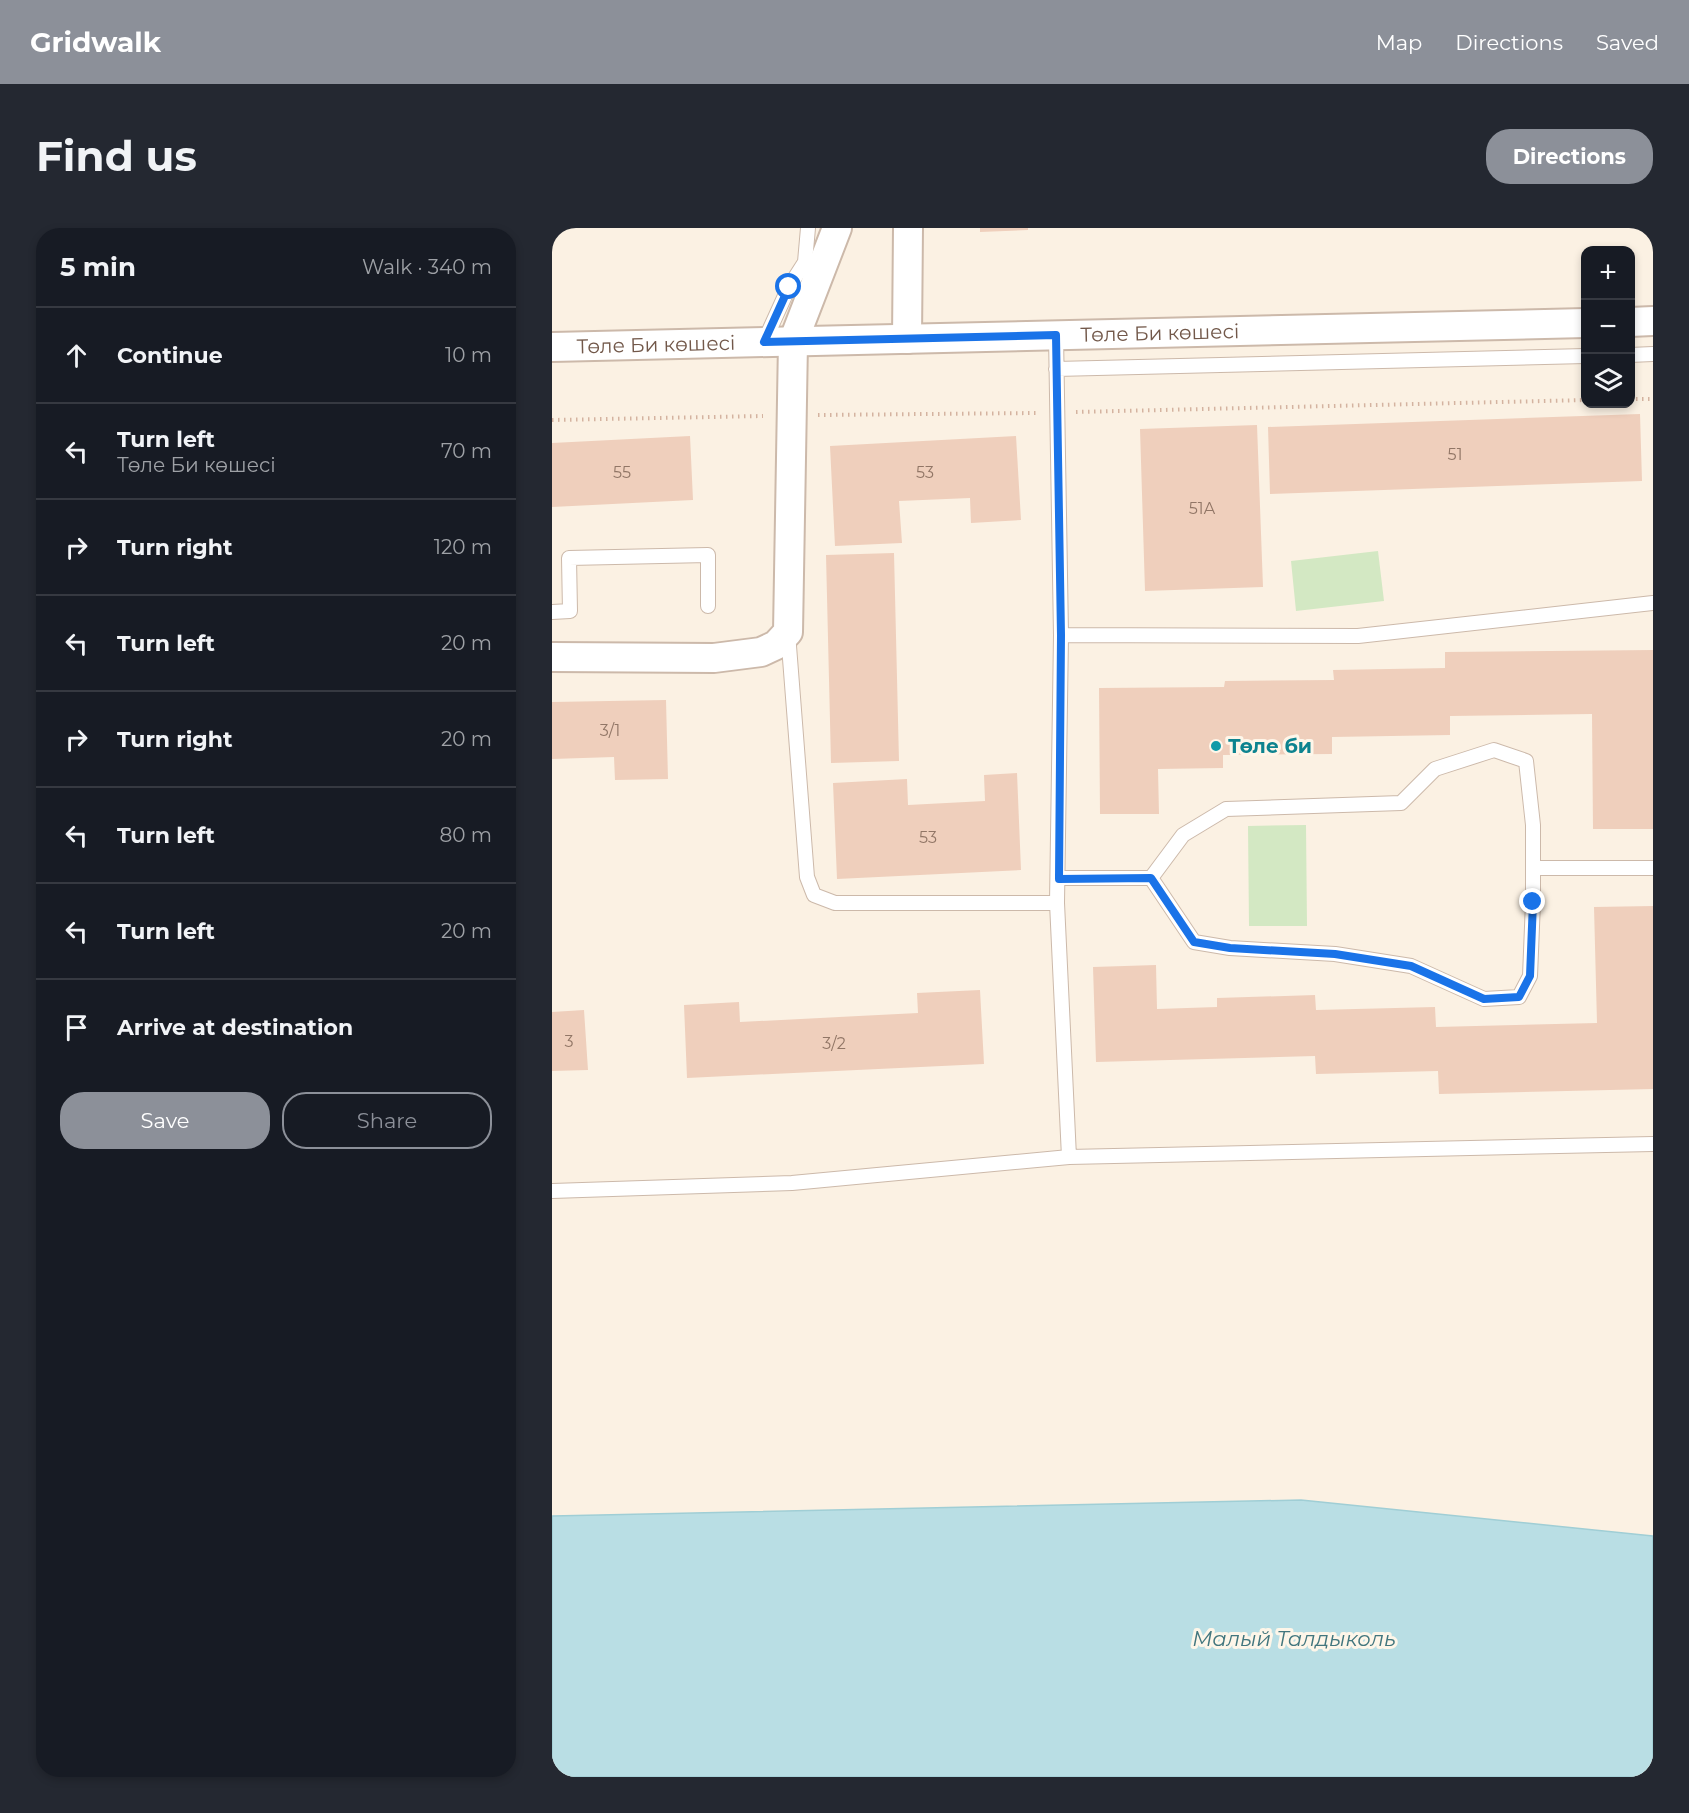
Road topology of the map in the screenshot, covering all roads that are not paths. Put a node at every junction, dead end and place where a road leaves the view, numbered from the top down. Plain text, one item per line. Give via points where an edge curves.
1 (808, 228) edge
2 (837, 228) edge
3 (908, 228) edge
4 (1653, 321) edge
5 (1635, 322) edge
6 (1581, 323) edge
7 (1056, 335) junction
8 (907, 339) junction
9 (764, 342) junction
10 (793, 342) junction
11 (552, 347) edge
12 (1653, 354) edge
13 (1635, 355) edge
14 (1581, 356) edge
15 (1056, 369) junction
16 (1653, 603) edge
17 (708, 606) dead end
18 (552, 612) edge
19 (788, 632) junction
20 (1061, 635) junction
21 (552, 657) edge
22 (1533, 868) junction
23 (1653, 868) edge
24 (1151, 878) junction
25 (1059, 879) junction
26 (1057, 903) junction
27 (1653, 1144) edge
28 (1069, 1157) junction
29 (552, 1191) edge

1 - 9 lane via 805,262
2 - 10 street
3 - 8 street
4 - 5 street
6 - 7 street, Төле Би көшесі
7 - 8 street, Төле Би көшесі
7 - 15 lane
8 - 10 street, Төле Би көшесі
9 - 10 street, Төле Би көшесі
9 - 11 street, Төле Би көшесі
10 - 19 street
12 - 13 lane
14 - 15 lane
15 - 20 lane
16 - 20 lane via 1358,636
17 - 18 lane via 708,555 570,558 570,611
19 - 21 street via 776,645 760,652 714,658
19 - 26 lane via 807,877 814,895 836,903
20 - 25 lane
22 - 23 lane
22 - 24 lane via 1526,761 1494,750 1435,769 1401,803 1226,809 1183,835
22 - 24 lane via 1530,976 1519,997 1484,999 1411,966 1335,954 1194,942
24 - 25 lane
25 - 26 lane
26 - 28 lane
27 - 28 lane
28 - 29 lane via 792,1183

